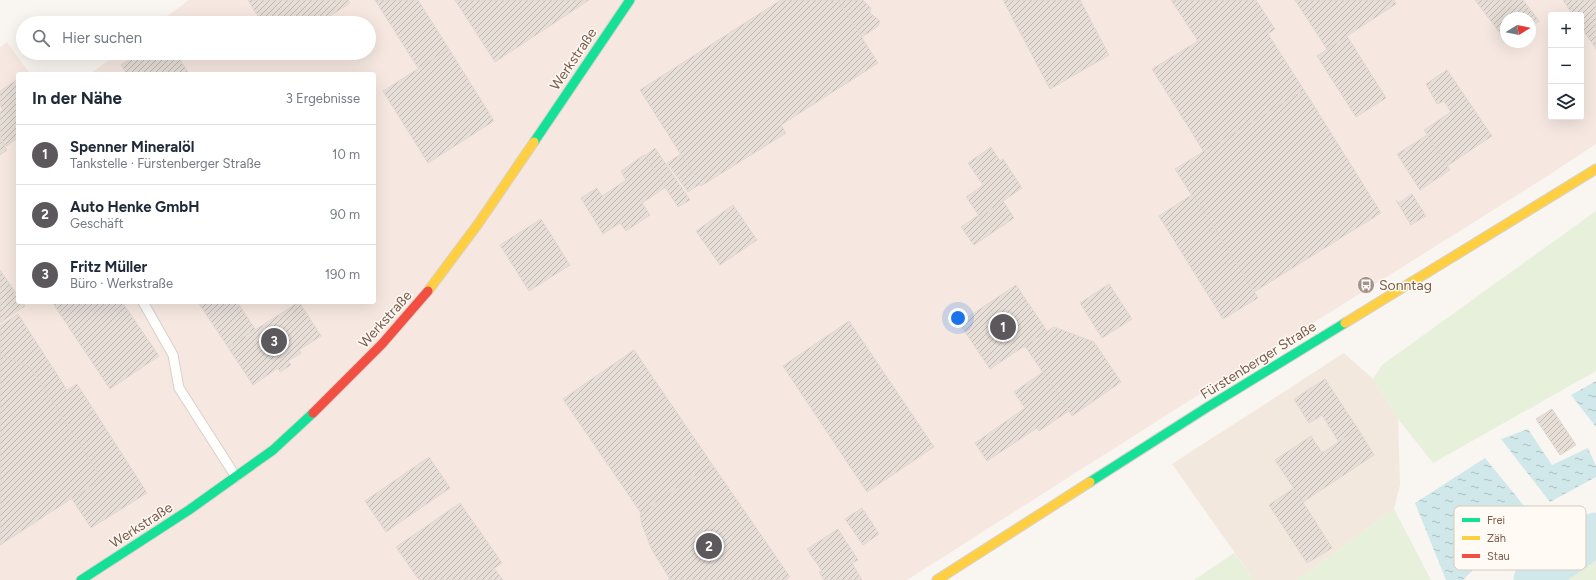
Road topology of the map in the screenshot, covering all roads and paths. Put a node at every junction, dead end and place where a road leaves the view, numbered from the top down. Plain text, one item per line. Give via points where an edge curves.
1 (630, 0) edge
2 (1596, 169) edge
3 (144, 304) edge
4 (236, 478) junction
5 (81, 580) edge
6 (937, 580) edge

1 - 4 street, Werkstraße via 478,224 429,290 382,344 324,403 273,450
2 - 6 street, Fürstenberger Straße via 1206,408
3 - 4 lane via 173,355 179,388
4 - 5 street, Werkstraße

